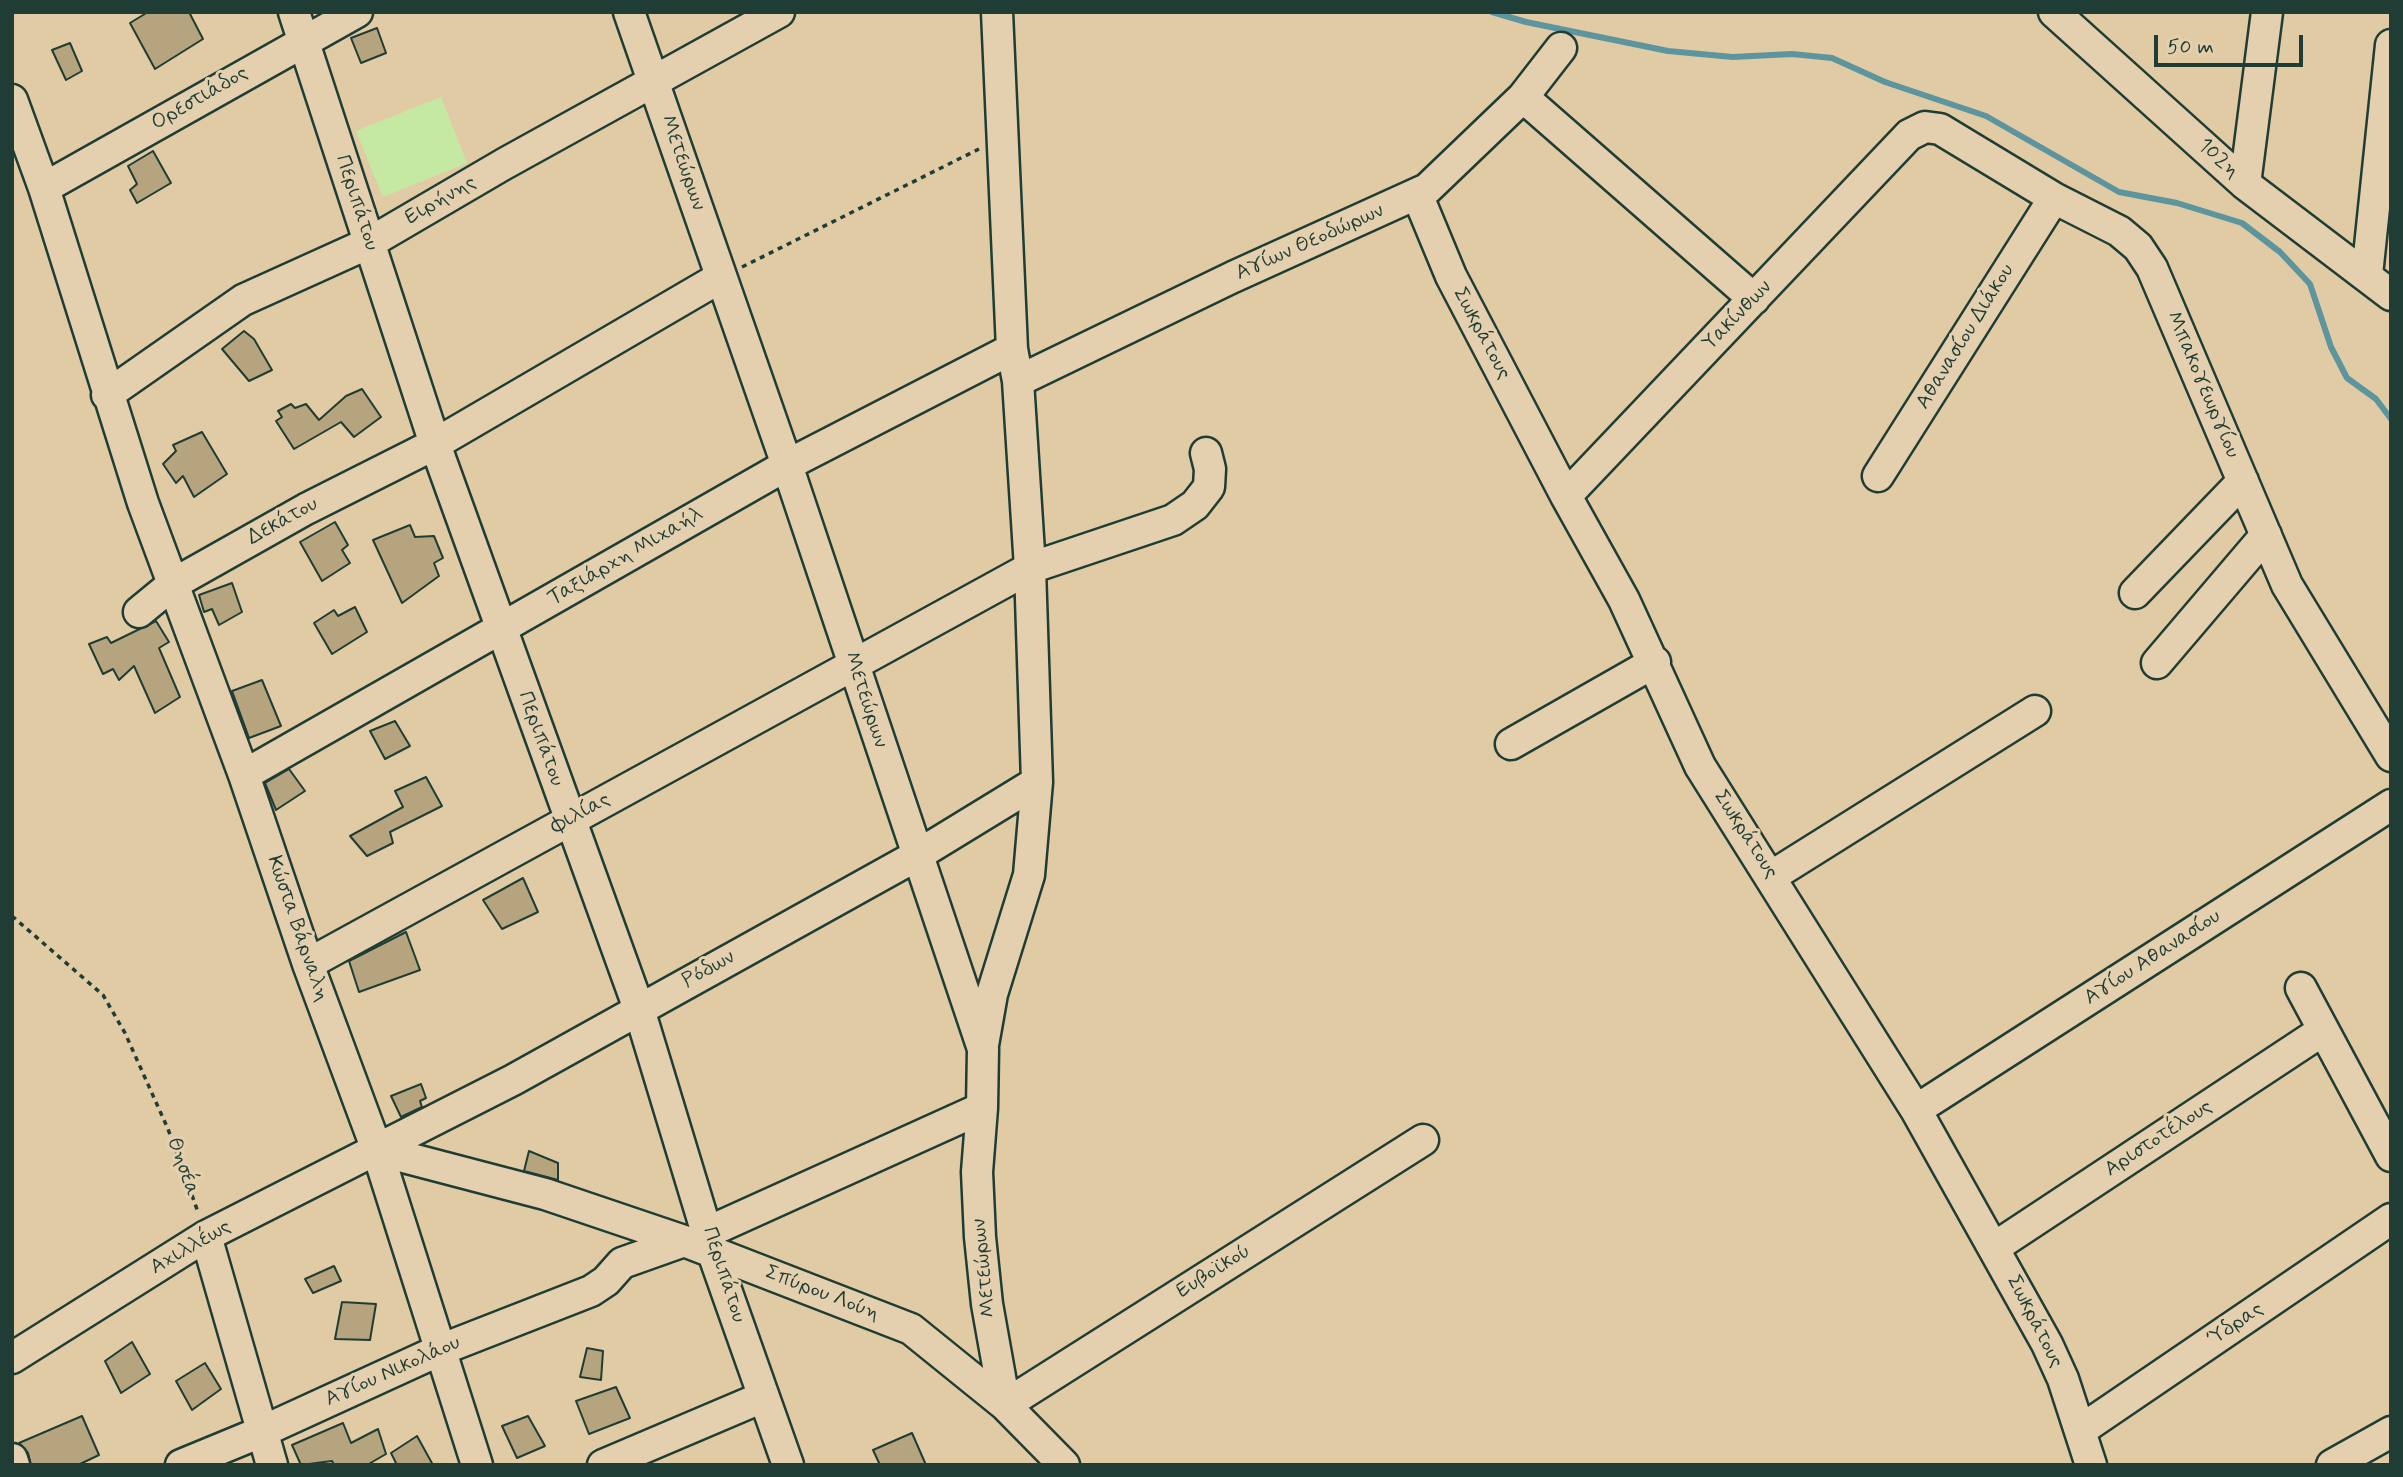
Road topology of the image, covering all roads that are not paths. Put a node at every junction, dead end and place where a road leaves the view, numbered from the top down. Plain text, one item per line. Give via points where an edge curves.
1 (357, 12) edge
2 (629, 12) edge
3 (779, 12) edge
4 (997, 12) edge
5 (2054, 12) edge
6 (2267, 12) edge
7 (299, 26) edge
8 (2391, 45) edge
9 (1561, 48) dead end
10 (655, 83) junction
11 (1523, 97) junction
12 (12, 100) edge
13 (1909, 135) joint
14 (2245, 184) junction
15 (44, 188) junction
16 (1417, 194) junction
17 (2054, 198) junction
18 (369, 243) junction
19 (2367, 275) junction
20 (721, 277) junction
21 (2391, 295) edge
22 (1754, 299) junction
23 (1012, 349) junction
24 (1018, 381) junction
25 (107, 396) junction
26 (435, 443) junction
27 (1206, 453) dead end
28 (787, 465) junction
29 (1878, 477) dead end
30 (2243, 481) junction
31 (1566, 496) junction
32 (2266, 535) junction
33 (1030, 568) junction
34 (173, 584) junction
35 (2135, 593) dead end
36 (139, 612) dead end
37 (499, 629) junction
38 (1655, 662) junction
39 (2157, 663) dead end
40 (854, 665) junction
41 (2035, 711) dead end
42 (1511, 744) dead end
43 (2391, 756) edge
44 (244, 775) junction
45 (1037, 782) junction
46 (2391, 805) edge
47 (570, 820) junction
48 (916, 856) junction
49 (1772, 876) junction
50 (308, 964) junction
51 (2301, 988) dead end
52 (639, 1009) junction
53 (2322, 1031) junction
54 (983, 1049) junction
55 (982, 1108) junction
56 (1916, 1110) junction
57 (1423, 1140) dead end
58 (377, 1150) junction
59 (2391, 1156) edge
60 (2391, 1219) edge
61 (206, 1236) junction
62 (702, 1242) junction
63 (1995, 1247) junction
64 (440, 1350) junction
65 (12, 1358) edge
66 (764, 1397) junction
67 (1005, 1405) junction
68 (2081, 1430) junction
69 (261, 1432) junction
70 (2391, 1432) edge
71 (12, 1459) edge
72 (14, 1465) edge
73 (181, 1465) edge
74 (272, 1465) edge
75 (477, 1465) edge
76 (603, 1465) edge
77 (788, 1465) edge
78 (1064, 1465) edge
79 (2091, 1465) edge
80 (2332, 1465) edge

1 - 7 street, Ορεστιάδος
2 - 10 street, Μετεώρων
3 - 10 street, Ειρήνης
4 - 23 street
5 - 14 street, 102η
6 - 14 street
7 - 15 street, Ορεστιάδος
7 - 18 street, Περιπάτου
8 - 19 street
9 - 11 street, Αγίων Θεοδώρων
10 - 18 street, Ειρήνης
10 - 20 street, Μετεώρων
11 - 16 street, Αγίων Θεοδώρων via 1436,183
11 - 22 street
12 - 15 street, Κώστα Βάρναλη
13 - 17 street, Μπακογεωργίου via 1925,127 1940,129
13 - 22 street, Υακίνθων
14 - 19 street, 102η
15 - 25 street, Κώστα Βάρναλη
16 - 24 street, Αγίων Θεοδώρων
16 - 31 street, Σωκράτους via 1451,276
17 - 29 street, Αθανασίου Διάκου
17 - 30 street, Μπακογεωργίου via 2119,230 2138,247
18 - 25 street, Ειρήνης via 243,300
18 - 26 street, Περιπάτου
19 - 21 street, 102η
20 - 26 street, Δεκάτου
20 - 28 street, Μετεώρων
22 - 31 street, Υακίνθων
23 - 24 street
23 - 28 street, Ταξιάρχη Μιχαήλ
24 - 33 street
25 - 34 street, Κώστα Βάρναλη
26 - 34 street, Δεκάτου
26 - 37 street, Περιπάτου
27 - 33 street, Φιλίας via 1209,486 1195,505 1173,520
28 - 37 street, Ταξιάρχη Μιχαήλ
28 - 40 street, Μετεώρων
30 - 32 street, Μπακογεωργίου
30 - 35 street
31 - 38 street, Σωκράτους
32 - 39 street
32 - 43 street, Μπακογεωργίου via 2287,585
33 - 40 street, Φιλίας
33 - 45 street
34 - 36 street, Δεκάτου
34 - 44 street, Κώστα Βάρναλη
37 - 44 street, Ταξιάρχη Μιχαήλ
37 - 47 street, Περιπάτου
38 - 42 street
38 - 49 street, Σωκράτους via 1700,766
40 - 47 street, Φιλίας
40 - 48 street, Μετεώρων
41 - 49 street
44 - 50 street, Κώστα Βάρναλη
45 - 48 street, Ρόδων
45 - 54 street via 1030,875 992,994
46 - 56 street, Αγίου Αθανασίου
47 - 50 street, Φιλίας
47 - 52 street, Περιπάτου
48 - 52 street, Ρόδων
48 - 54 street, Μετεώρων
49 - 56 street, Σωκράτους
50 - 58 street, Κώστα Βάρναλη
51 - 53 street
52 - 58 street, Ρόδων
52 - 62 street, Περιπάτου
53 - 59 street
53 - 63 street, Αριστοτέλους
54 - 55 street, Μετεώρων
55 - 62 street
55 - 67 street, Μετεώρων via 977,1172 980,1237
56 - 63 street, Σωκράτους
57 - 67 street, Ευβοϊκού
58 - 61 street, Αχιλλέως
58 - 62 street, Σπύρου Λούη
58 - 64 street, Κώστα Βάρναλη
60 - 68 street, Ύδρας
61 - 65 street, Αχιλλέως
61 - 69 street
62 - 64 street, Αγίου Νικολάου via 622,1263 591,1290
62 - 66 street, Περιπάτου
62 - 67 street, Σπύρου Λούη via 911,1329
63 - 68 street, Σωκράτους via 2047,1344
64 - 69 street, Αγίου Νικολάου
64 - 75 street, Κώστα Βάρναλη
66 - 76 street
66 - 77 street, Περιπάτου
67 - 78 street, Σπύρου Λούη
68 - 79 street, Σωκράτους
69 - 73 street, Αγίου Νικολάου
69 - 74 street
70 - 80 street
71 - 72 street

